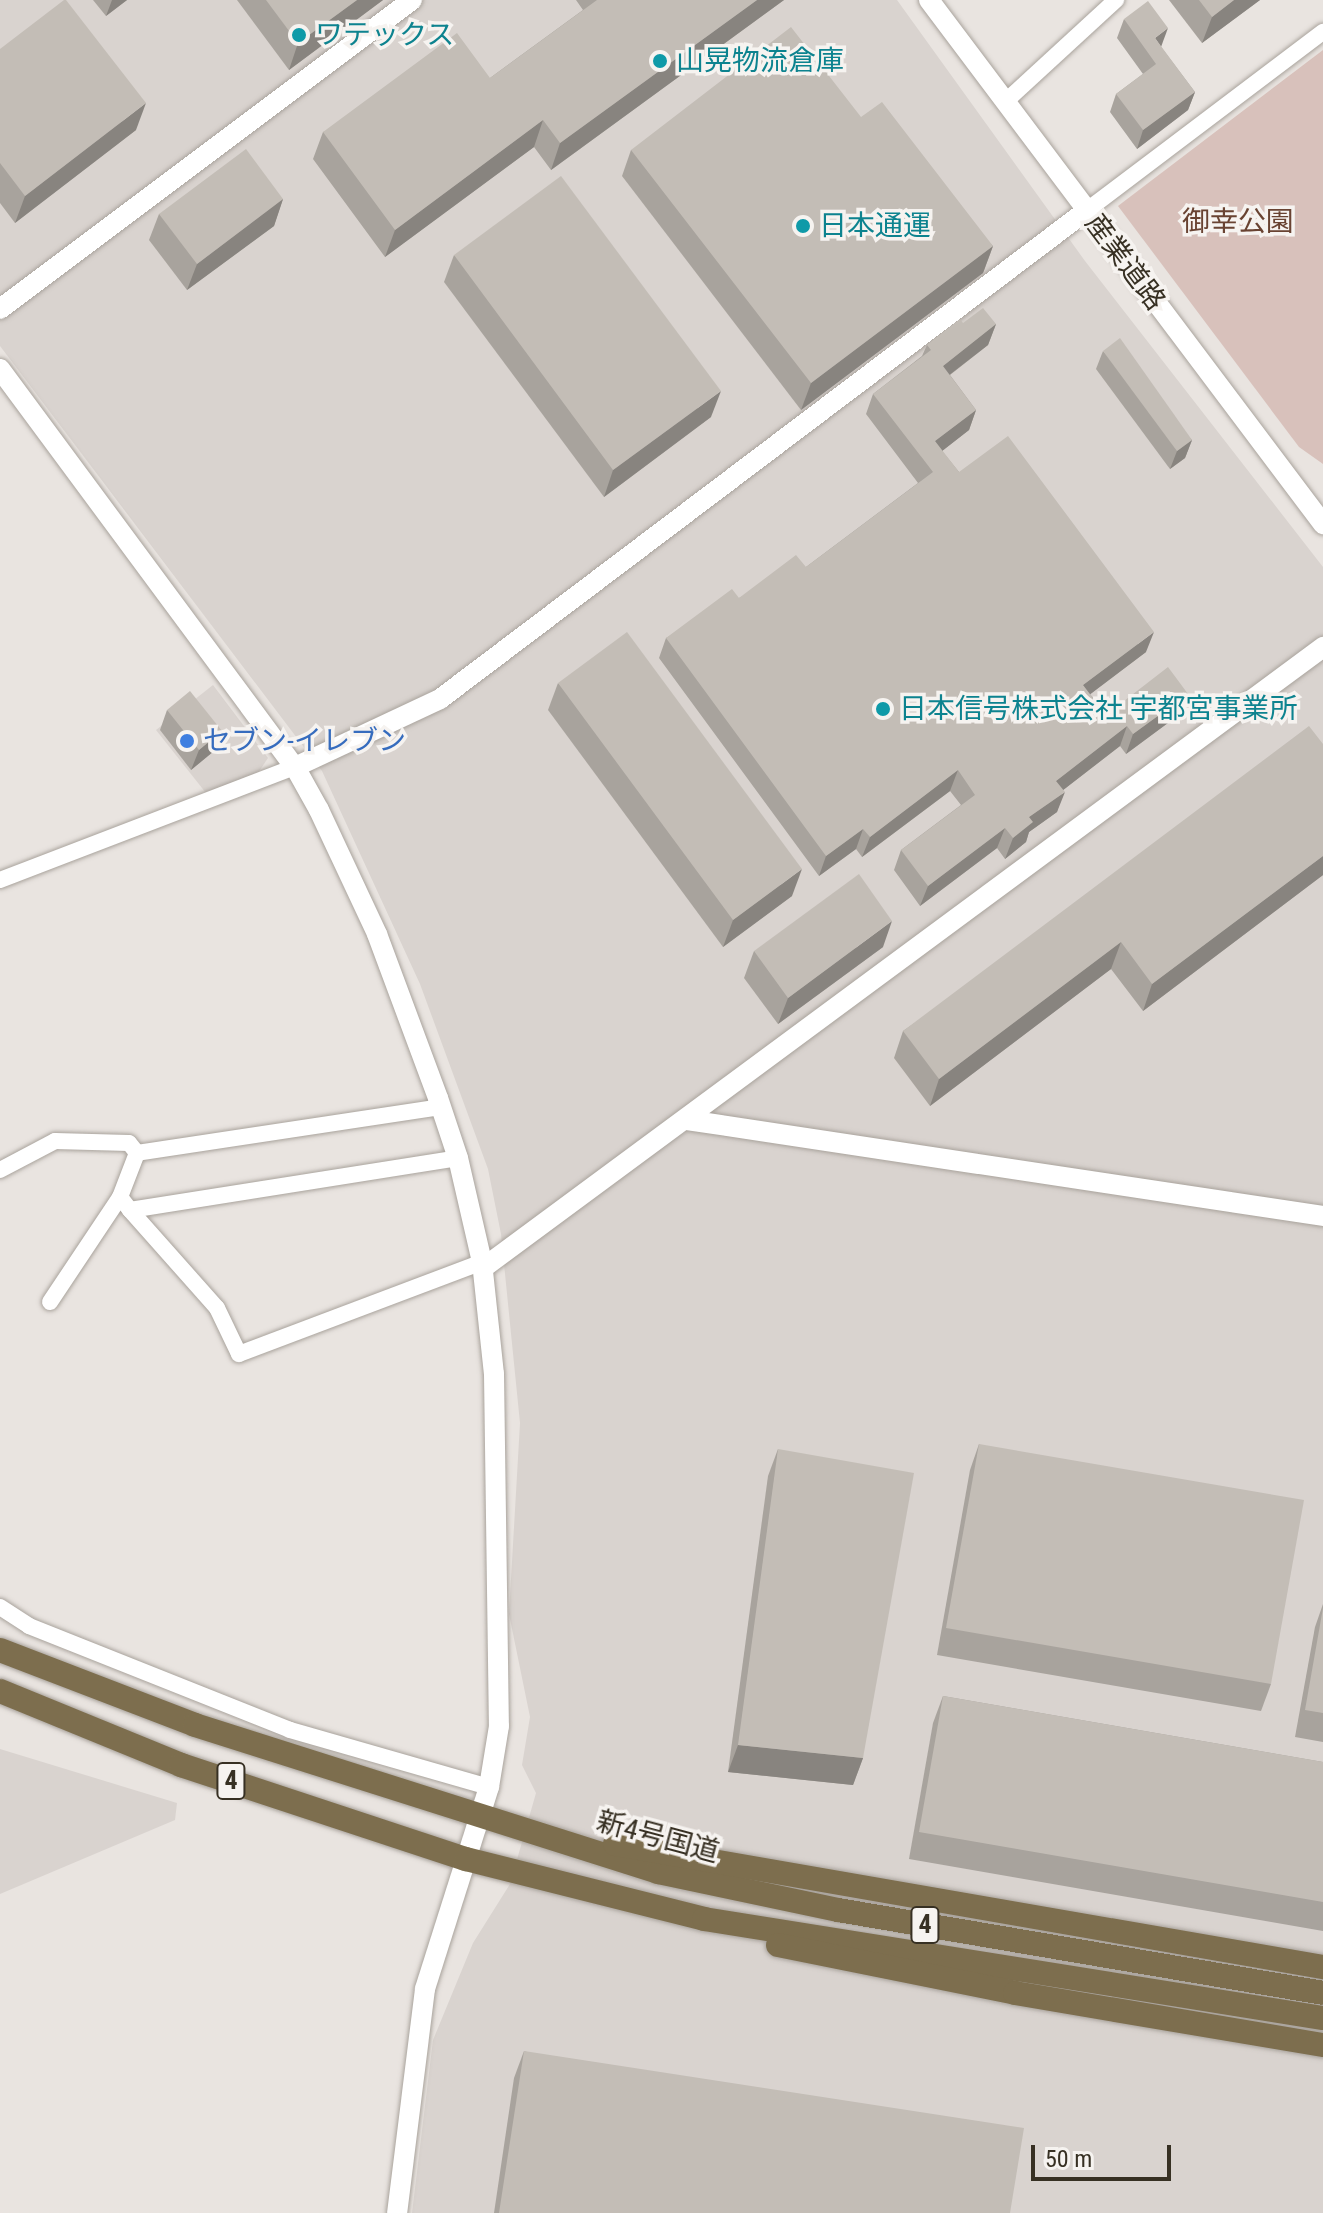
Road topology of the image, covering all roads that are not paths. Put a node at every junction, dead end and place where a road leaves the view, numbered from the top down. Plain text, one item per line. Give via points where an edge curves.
1 (412, 0) edge
2 (929, 0) edge
3 (1116, 0) edge
4 (1323, 32) edge
5 (1005, 102) junction
6 (1086, 211) junction
7 (0, 309) edge
8 (0, 369) edge
9 (1314, 500) edge
10 (1323, 524) edge
11 (1323, 647) edge
12 (295, 767) junction
13 (0, 880) edge
14 (441, 1107) junction
15 (687, 1120) junction
16 (137, 1153) junction
17 (458, 1158) junction
18 (0, 1170) edge
19 (125, 1204) junction
20 (1323, 1216) edge
21 (482, 1265) junction
22 (50, 1302) dead end
23 (0, 1607) edge
24 (0, 1650) edge
25 (0, 1691) edge
26 (489, 1787) junction
27 (480, 1817) junction
28 (533, 1831) junction
29 (466, 1859) junction
30 (704, 1919) junction
31 (1323, 1967) edge
32 (1323, 1993) edge
33 (1323, 2018) edge
34 (1323, 2045) edge
35 (397, 2213) edge

1 - 7 street
2 - 5 street, 産業道路
3 - 5 street
4 - 6 street
5 - 6 street, 産業道路
6 - 9 street, 産業道路
6 - 12 street via 440,699
8 - 12 street
9 - 10 street, 産業道路
11 - 15 street
12 - 13 street
12 - 14 street via 377,934
14 - 16 street
14 - 17 street
15 - 20 street
15 - 21 street
16 - 18 street via 129,1143 75,1138 55,1141
16 - 19 street
17 - 19 street
17 - 21 street
19 - 21 street via 217,1308 239,1354
19 - 22 street
21 - 26 street via 494,1374 499,1726
23 - 26 street via 29,1626 290,1730
24 - 27 highway, 新4号国道 / 4 via 195,1725
25 - 29 highway, 4 via 181,1765
26 - 27 street
27 - 28 highway, 新4号国道 / 4
27 - 29 street
28 - 31 highway
28 - 32 highway, 新4号国道 / 4 via 658,1872 838,1910
29 - 30 highway, 4
29 - 35 street via 425,1989
30 - 33 highway, 4
30 - 34 highway via 752,1940 1015,1993

